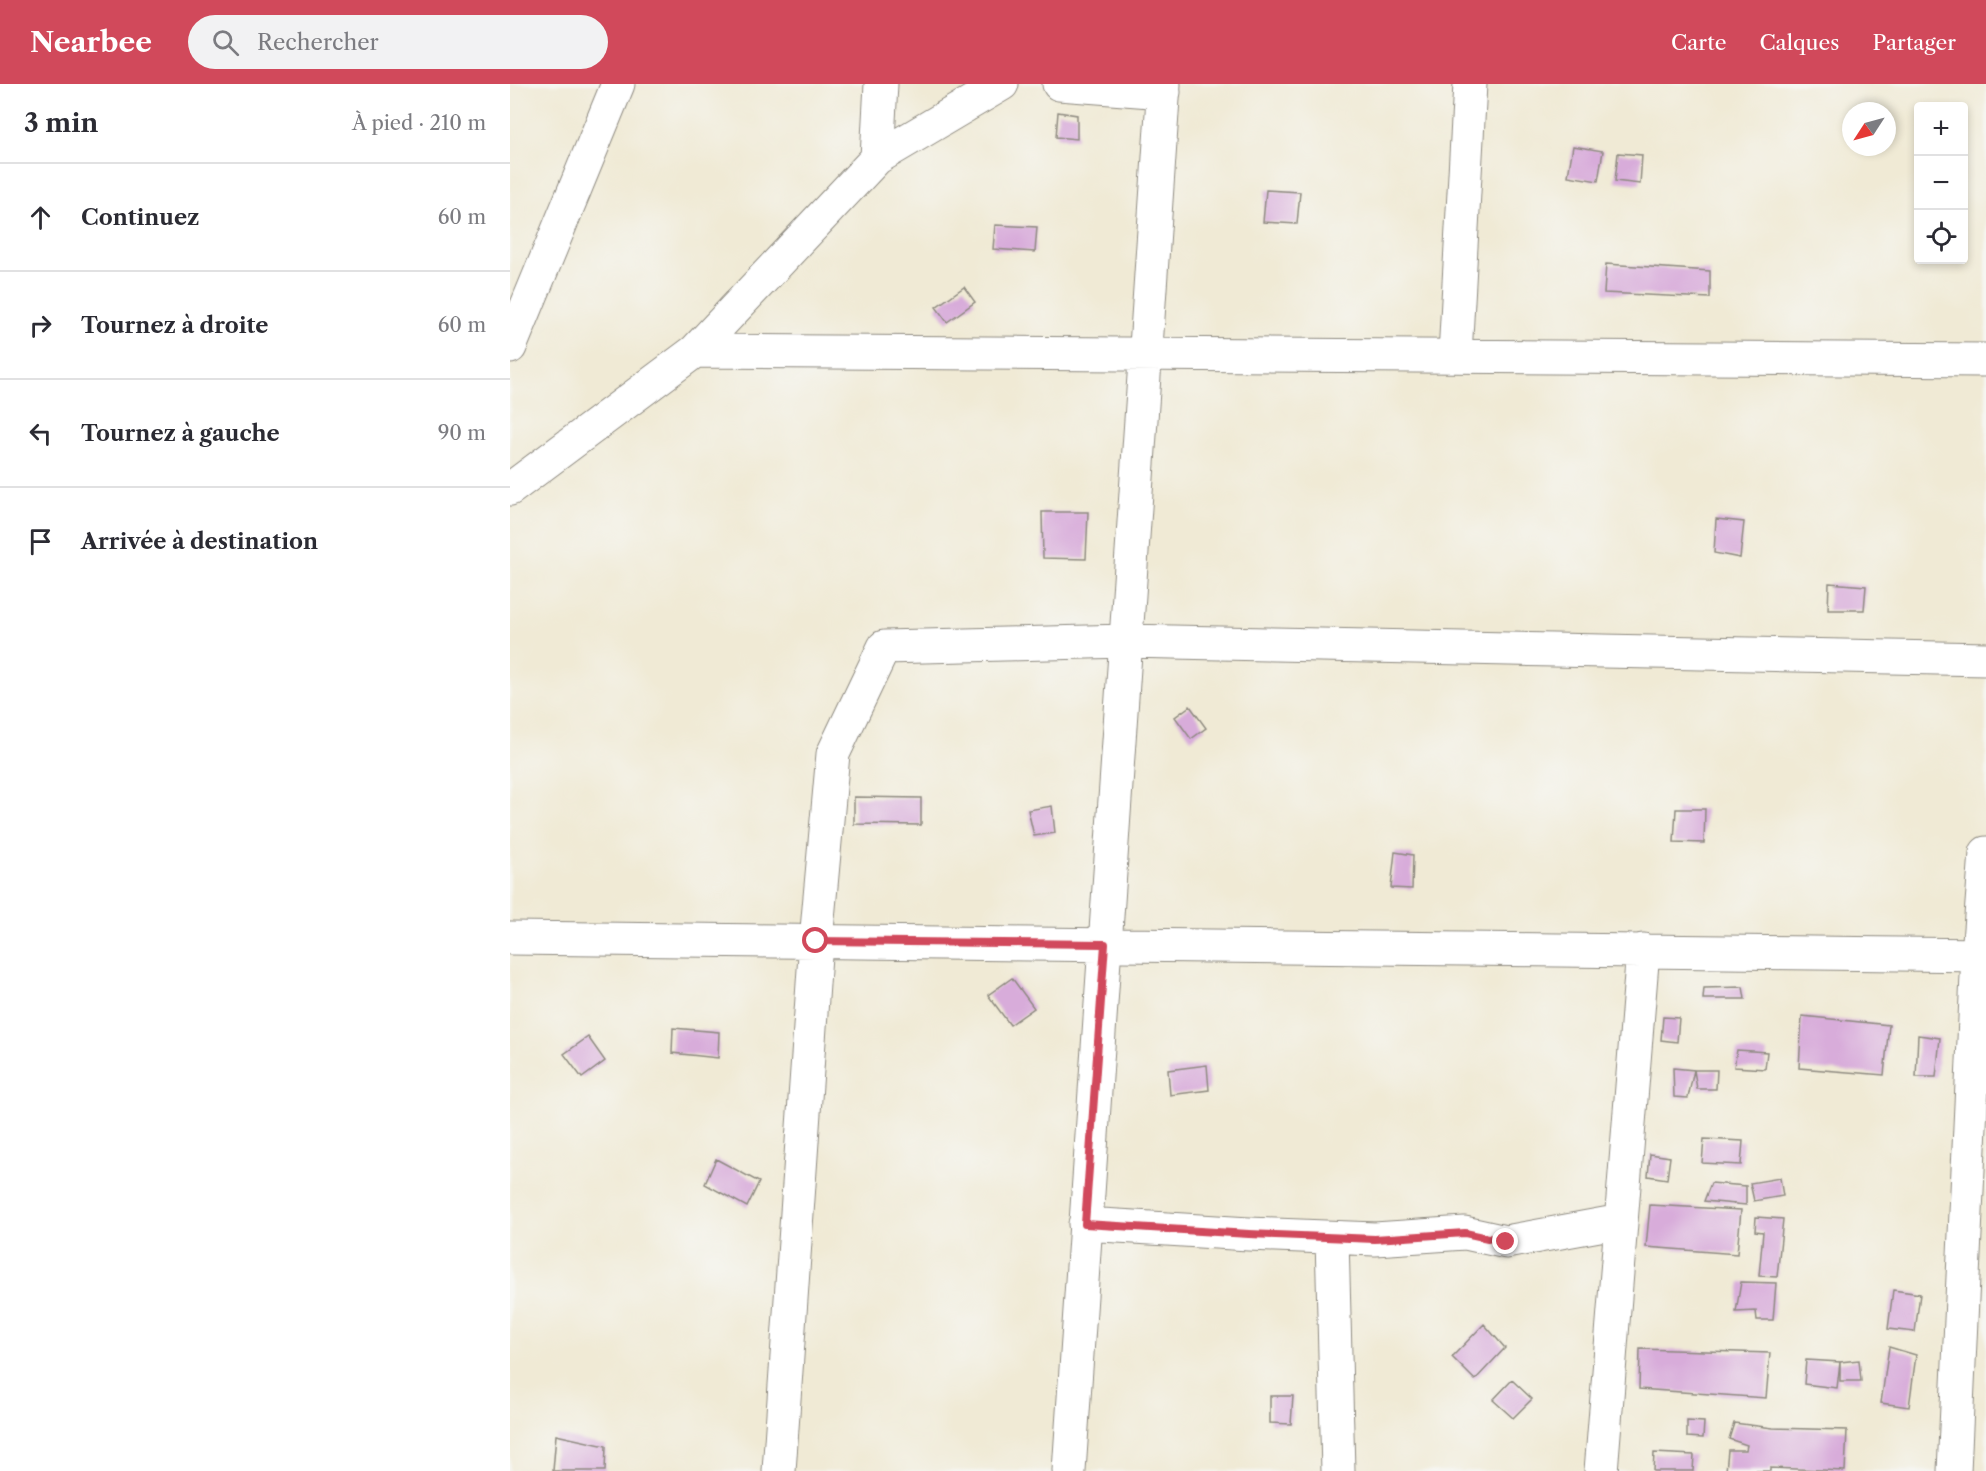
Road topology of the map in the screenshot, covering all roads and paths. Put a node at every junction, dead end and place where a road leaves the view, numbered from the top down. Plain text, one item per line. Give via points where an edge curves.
1 (618, 84) edge
2 (881, 84) edge
3 (1002, 84) edge
4 (1059, 84) edge
5 (1470, 84) edge
6 (1164, 88) edge
7 (877, 158) junction
8 (510, 347) edge
9 (695, 351) junction
10 (1146, 353) junction
11 (1455, 355) junction
12 (1986, 360) edge
13 (510, 489) edge
14 (1126, 640) junction
15 (1986, 659) edge
16 (1986, 853) edge
17 (510, 938) edge
18 (816, 941) junction
19 (1105, 944) junction
20 (1643, 950) junction
21 (1982, 954) edge
22 (1620, 1221) junction
23 (1085, 1224) junction
24 (1332, 1238) junction
25 (779, 1471) edge
26 (1069, 1471) edge
27 (1338, 1471) edge
28 (1601, 1471) edge
29 (1954, 1471) edge

1 - 8 street
2 - 7 street
3 - 7 street
4 - 6 street
5 - 11 street
6 - 10 street
7 - 9 street
9 - 10 street
9 - 13 street
10 - 11 street
10 - 14 street
11 - 12 street
14 - 15 street
14 - 18 street via 884,647 833,754
14 - 19 street
16 - 21 street
17 - 18 street
18 - 19 street
18 - 25 street
19 - 20 street
19 - 23 street
20 - 21 street
20 - 22 street
21 - 29 street
22 - 24 street via 1506,1242 1465,1233
22 - 28 street
23 - 24 street
23 - 26 street
24 - 27 street

